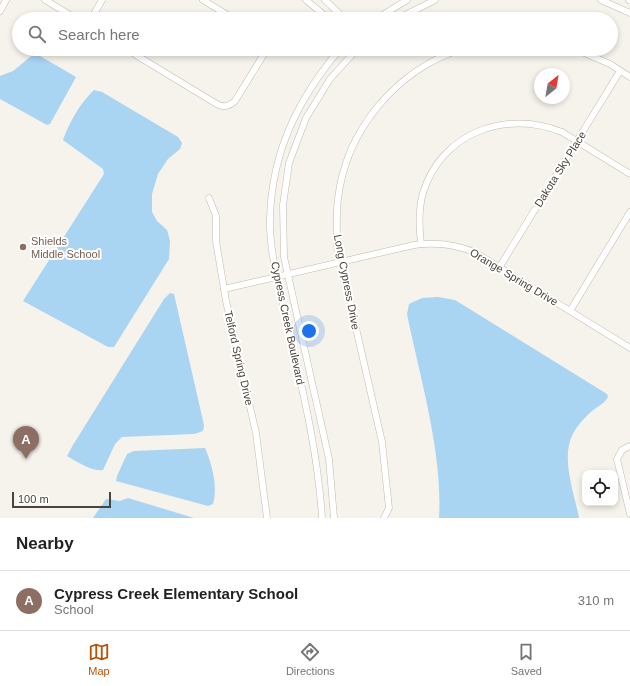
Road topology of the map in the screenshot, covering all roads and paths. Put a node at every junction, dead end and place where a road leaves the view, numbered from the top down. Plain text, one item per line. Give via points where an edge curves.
1 (6, 0) edge
2 (45, 0) edge
3 (102, 0) edge
4 (203, 0) edge
5 (306, 0) edge
6 (325, 0) edge
7 (407, 0) edge
8 (435, 0) edge
9 (601, 0) edge
10 (0, 10) edge
11 (65, 12) edge
12 (95, 12) edge
13 (223, 12) edge
14 (321, 12) edge
15 (338, 12) edge
16 (387, 12) edge
17 (411, 12) edge
18 (630, 13) edge
19 (138, 56) edge
20 (263, 56) edge
21 (334, 56) edge
22 (351, 56) edge
23 (443, 56) edge
24 (594, 56) edge
25 (620, 70) junction
26 (630, 77) edge
27 (577, 141) junction
28 (630, 174) edge
29 (209, 198) dead end
30 (630, 212) edge
31 (421, 244) junction
32 (341, 262) junction
33 (499, 268) junction
34 (288, 274) junction
35 (277, 276) junction
36 (224, 289) junction
37 (570, 310) junction
38 (630, 348) edge
39 (630, 446) edge
40 (630, 514) edge
41 (267, 518) edge
42 (322, 518) edge
43 (334, 518) edge
44 (384, 518) edge

1 - 10 street
2 - 11 street
3 - 12 street
4 - 13 street
5 - 14 street
6 - 15 street
7 - 16 street
8 - 17 street
9 - 18 street
19 - 20 street via 225,107 236,101
21 - 35 street, Cypress Creek Boulevard via 299,106 279,158 270,219
22 - 34 street, Cypress Creek Boulevard via 315,100 289,163 282,230
23 - 32 street, Long Cypress Drive via 403,81 372,113 350,153 336,216
24 - 25 street
25 - 26 street
25 - 27 street, Dakota Sky Place
27 - 28 street
27 - 31 street via 551,127 525,122 481,129 461,140 444,156 426,183 420,209
27 - 33 street, Dakota Sky Place
29 - 36 street, Telford Spring Drive via 216,216 216,241
30 - 37 street
31 - 32 street, Orange Spring Drive
31 - 33 street, Orange Spring Drive via 444,243 466,249
32 - 34 street, Orange Spring Drive
32 - 44 street, Long Cypress Drive via 382,442 389,508
33 - 37 street, Orange Spring Drive
34 - 35 street, Orange Spring Drive
34 - 43 street, Cypress Creek Boulevard via 329,459
35 - 36 street, Orange Spring Drive
35 - 42 street, Cypress Creek Boulevard via 312,435
36 - 41 street, Telford Spring Drive via 256,433
37 - 38 street, Orange Spring Drive
39 - 40 street via 622,450 618,459

